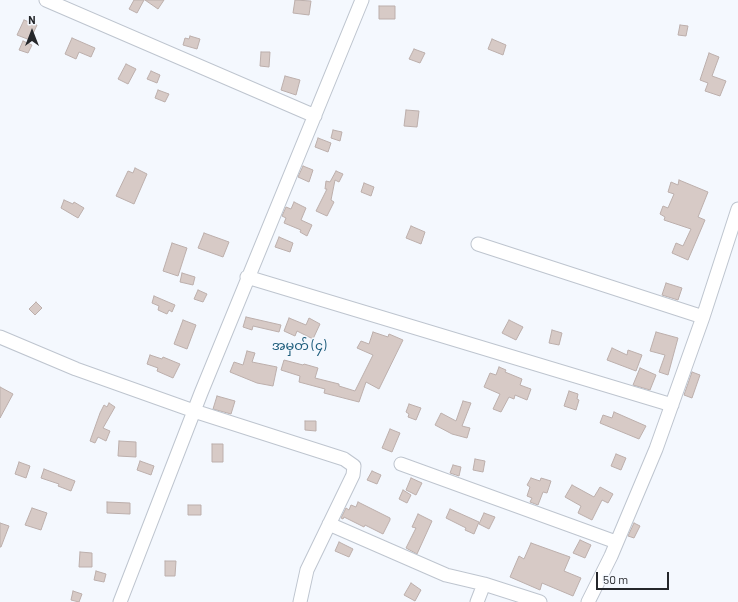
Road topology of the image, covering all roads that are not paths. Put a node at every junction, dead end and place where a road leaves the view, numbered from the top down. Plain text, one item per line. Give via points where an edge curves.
1 (46, 0) edge
2 (362, 0) edge
3 (315, 116) junction
4 (738, 209) edge
5 (478, 244) dead end
6 (248, 277) junction
7 (703, 317) junction
8 (0, 337) edge
9 (672, 405) junction
10 (194, 411) junction
11 (401, 464) dead end
12 (329, 524) junction
13 (616, 542) junction
14 (484, 584) junction
15 (120, 602) edge
16 (300, 602) edge
17 (477, 602) edge
18 (540, 602) edge
19 (588, 602) edge

1 - 3 street
2 - 3 street
3 - 6 street
4 - 7 street
5 - 7 street
6 - 9 street
6 - 10 street
7 - 9 street
8 - 10 street via 76,370
9 - 13 street
10 - 12 street via 344,459 354,466 354,475
10 - 15 street
11 - 13 street
12 - 14 street via 446,575
12 - 16 street via 307,570
13 - 19 street
14 - 17 street
14 - 18 street

